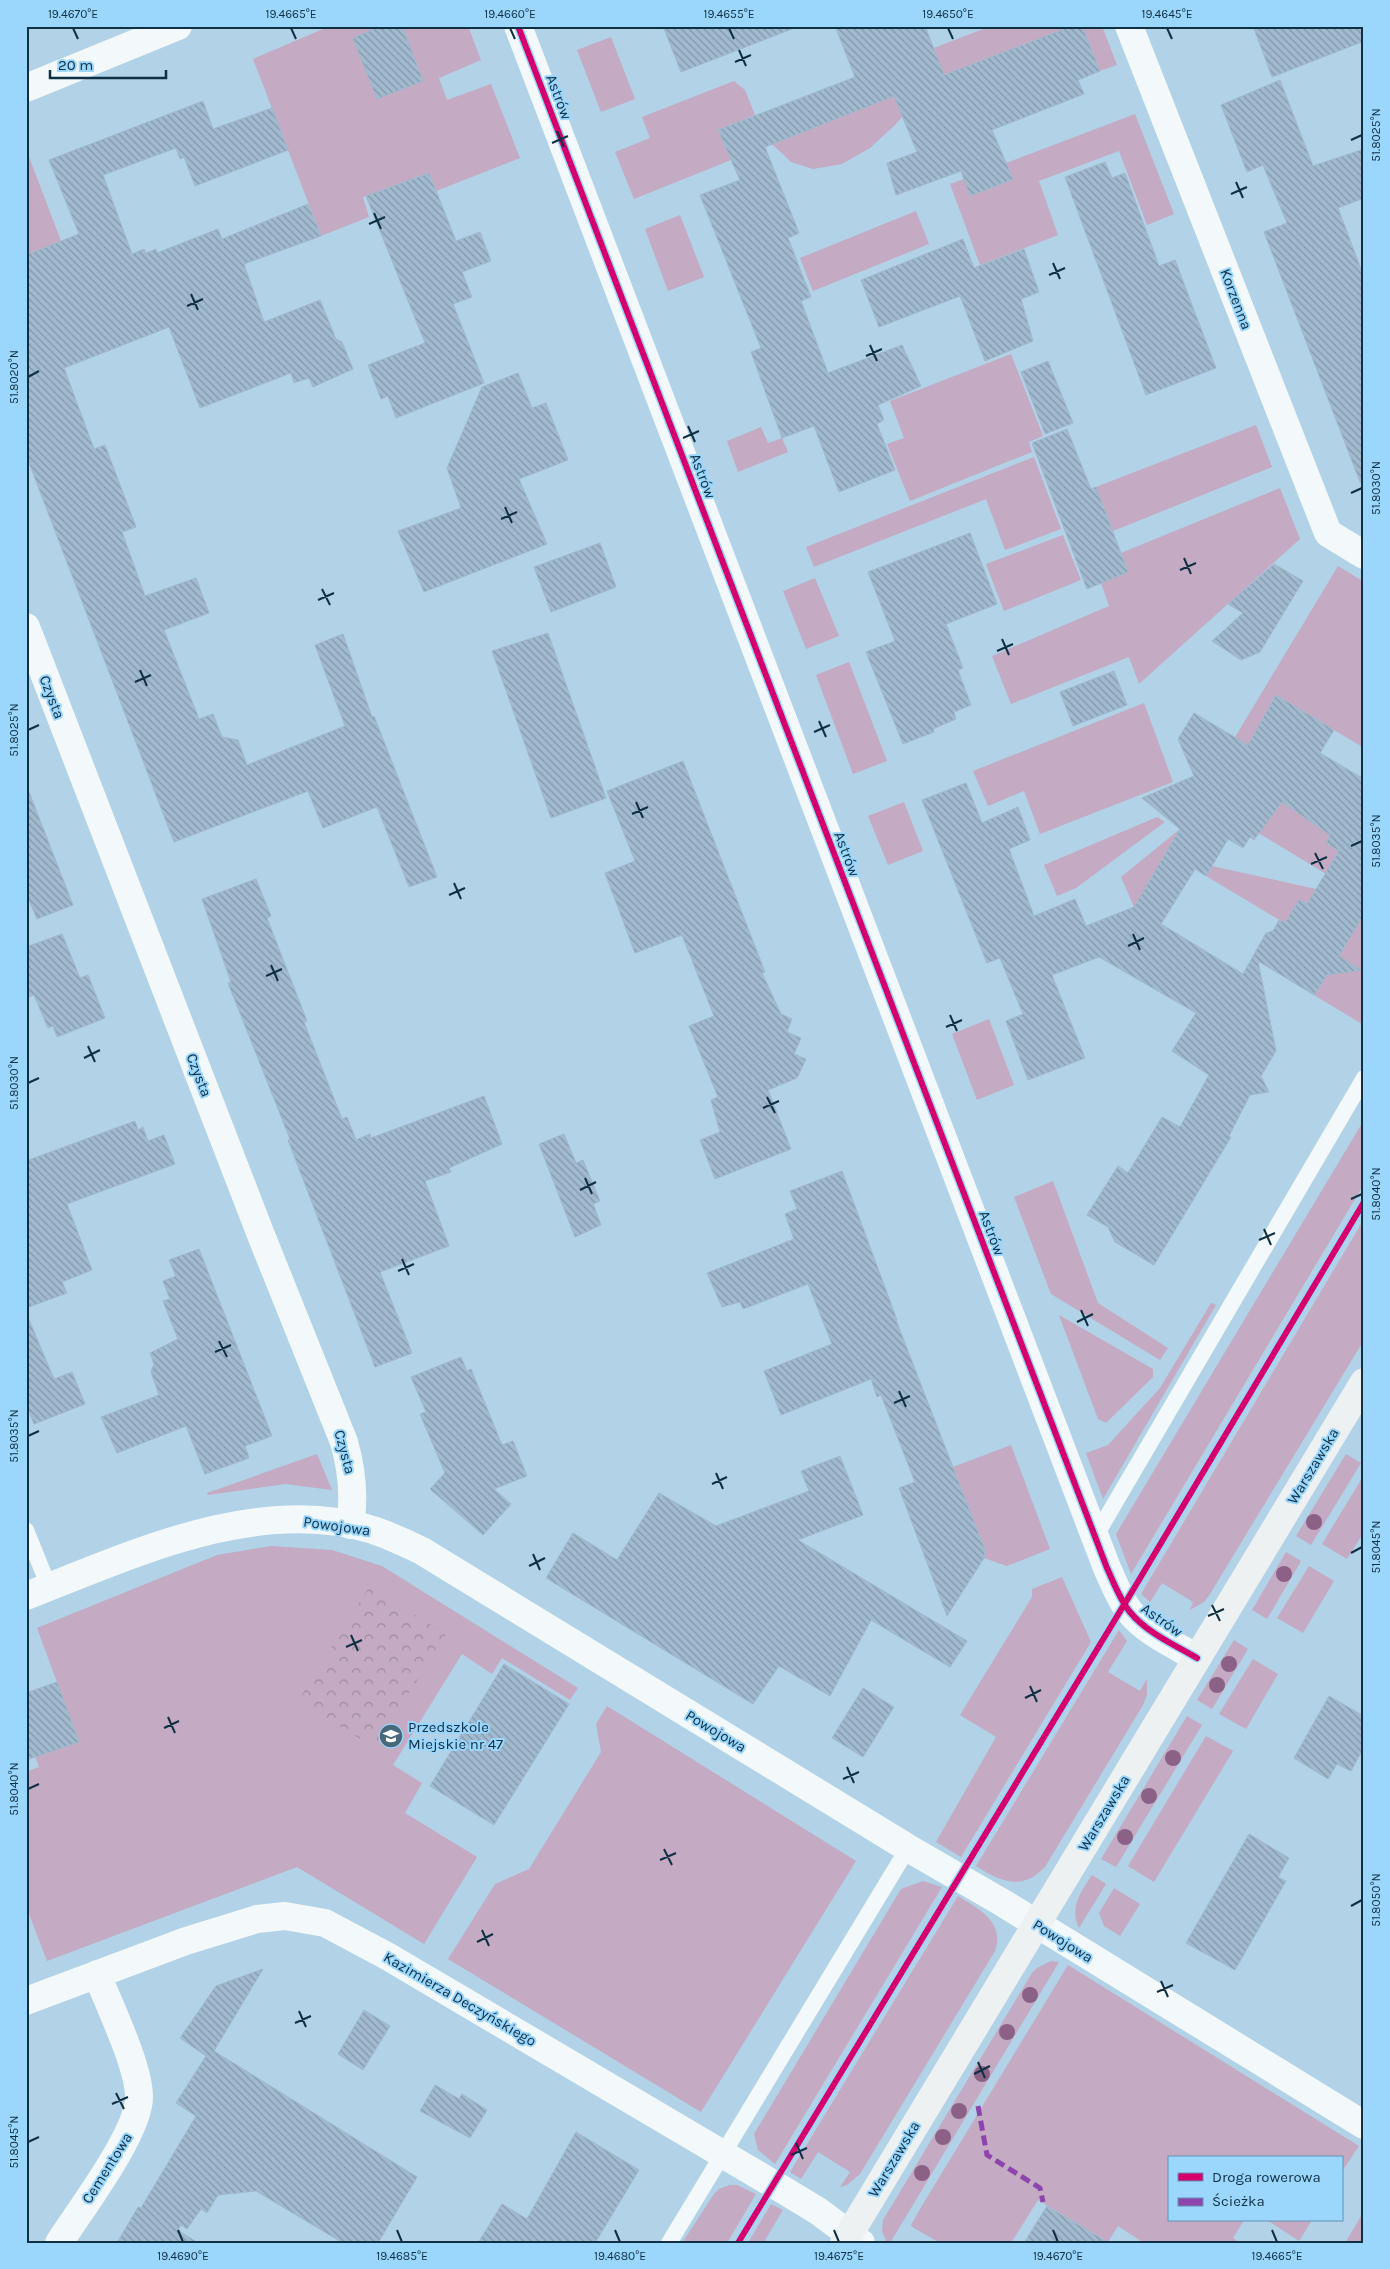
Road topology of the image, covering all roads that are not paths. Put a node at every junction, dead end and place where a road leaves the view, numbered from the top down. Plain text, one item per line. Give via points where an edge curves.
1 (178, 26) edge
2 (518, 26) edge
3 (1129, 26) edge
4 (26, 88) edge
5 (1364, 555) edge
6 (26, 627) edge
7 (1364, 1078) edge
8 (1364, 1382) edge
9 (350, 1525) junction
10 (26, 1530) edge
11 (1095, 1537) junction
12 (38, 1592) edge
13 (1197, 1658) junction
14 (908, 1848) junction
15 (1036, 1924) junction
16 (97, 1974) junction
17 (26, 2001) edge
18 (1364, 2125) edge
19 (723, 2154) junction
20 (851, 2240) edge
21 (58, 2243) edge
22 (669, 2243) edge

1 - 4 street
2 - 11 street, Astrów
3 - 5 street, Korzenna via 1328,533
6 - 9 street, Czysta via 344,1442 352,1476
7 - 11 lane
8 - 13 street, Warszawska
9 - 12 street, Powojowa via 289,1520 205,1532 144,1551
9 - 14 street, Powojowa via 394,1538 422,1551
10 - 12 lane
11 - 13 street, Astrów via 1119,1595 1130,1612 1145,1626
13 - 15 street, Warszawska
14 - 15 street, Powojowa
14 - 19 lane
15 - 18 street, Powojowa
15 - 20 street, Warszawska
16 - 17 street, Kazimierza Deczyńskiego
16 - 19 street, Kazimierza Deczyńskiego via 257,1919 285,1916 325,1923 387,1956
16 - 21 street, Cementowa via 134,2071 139,2097 134,2124
19 - 20 street, Kazimierza Deczyńskiego via 818,2211
19 - 22 lane

